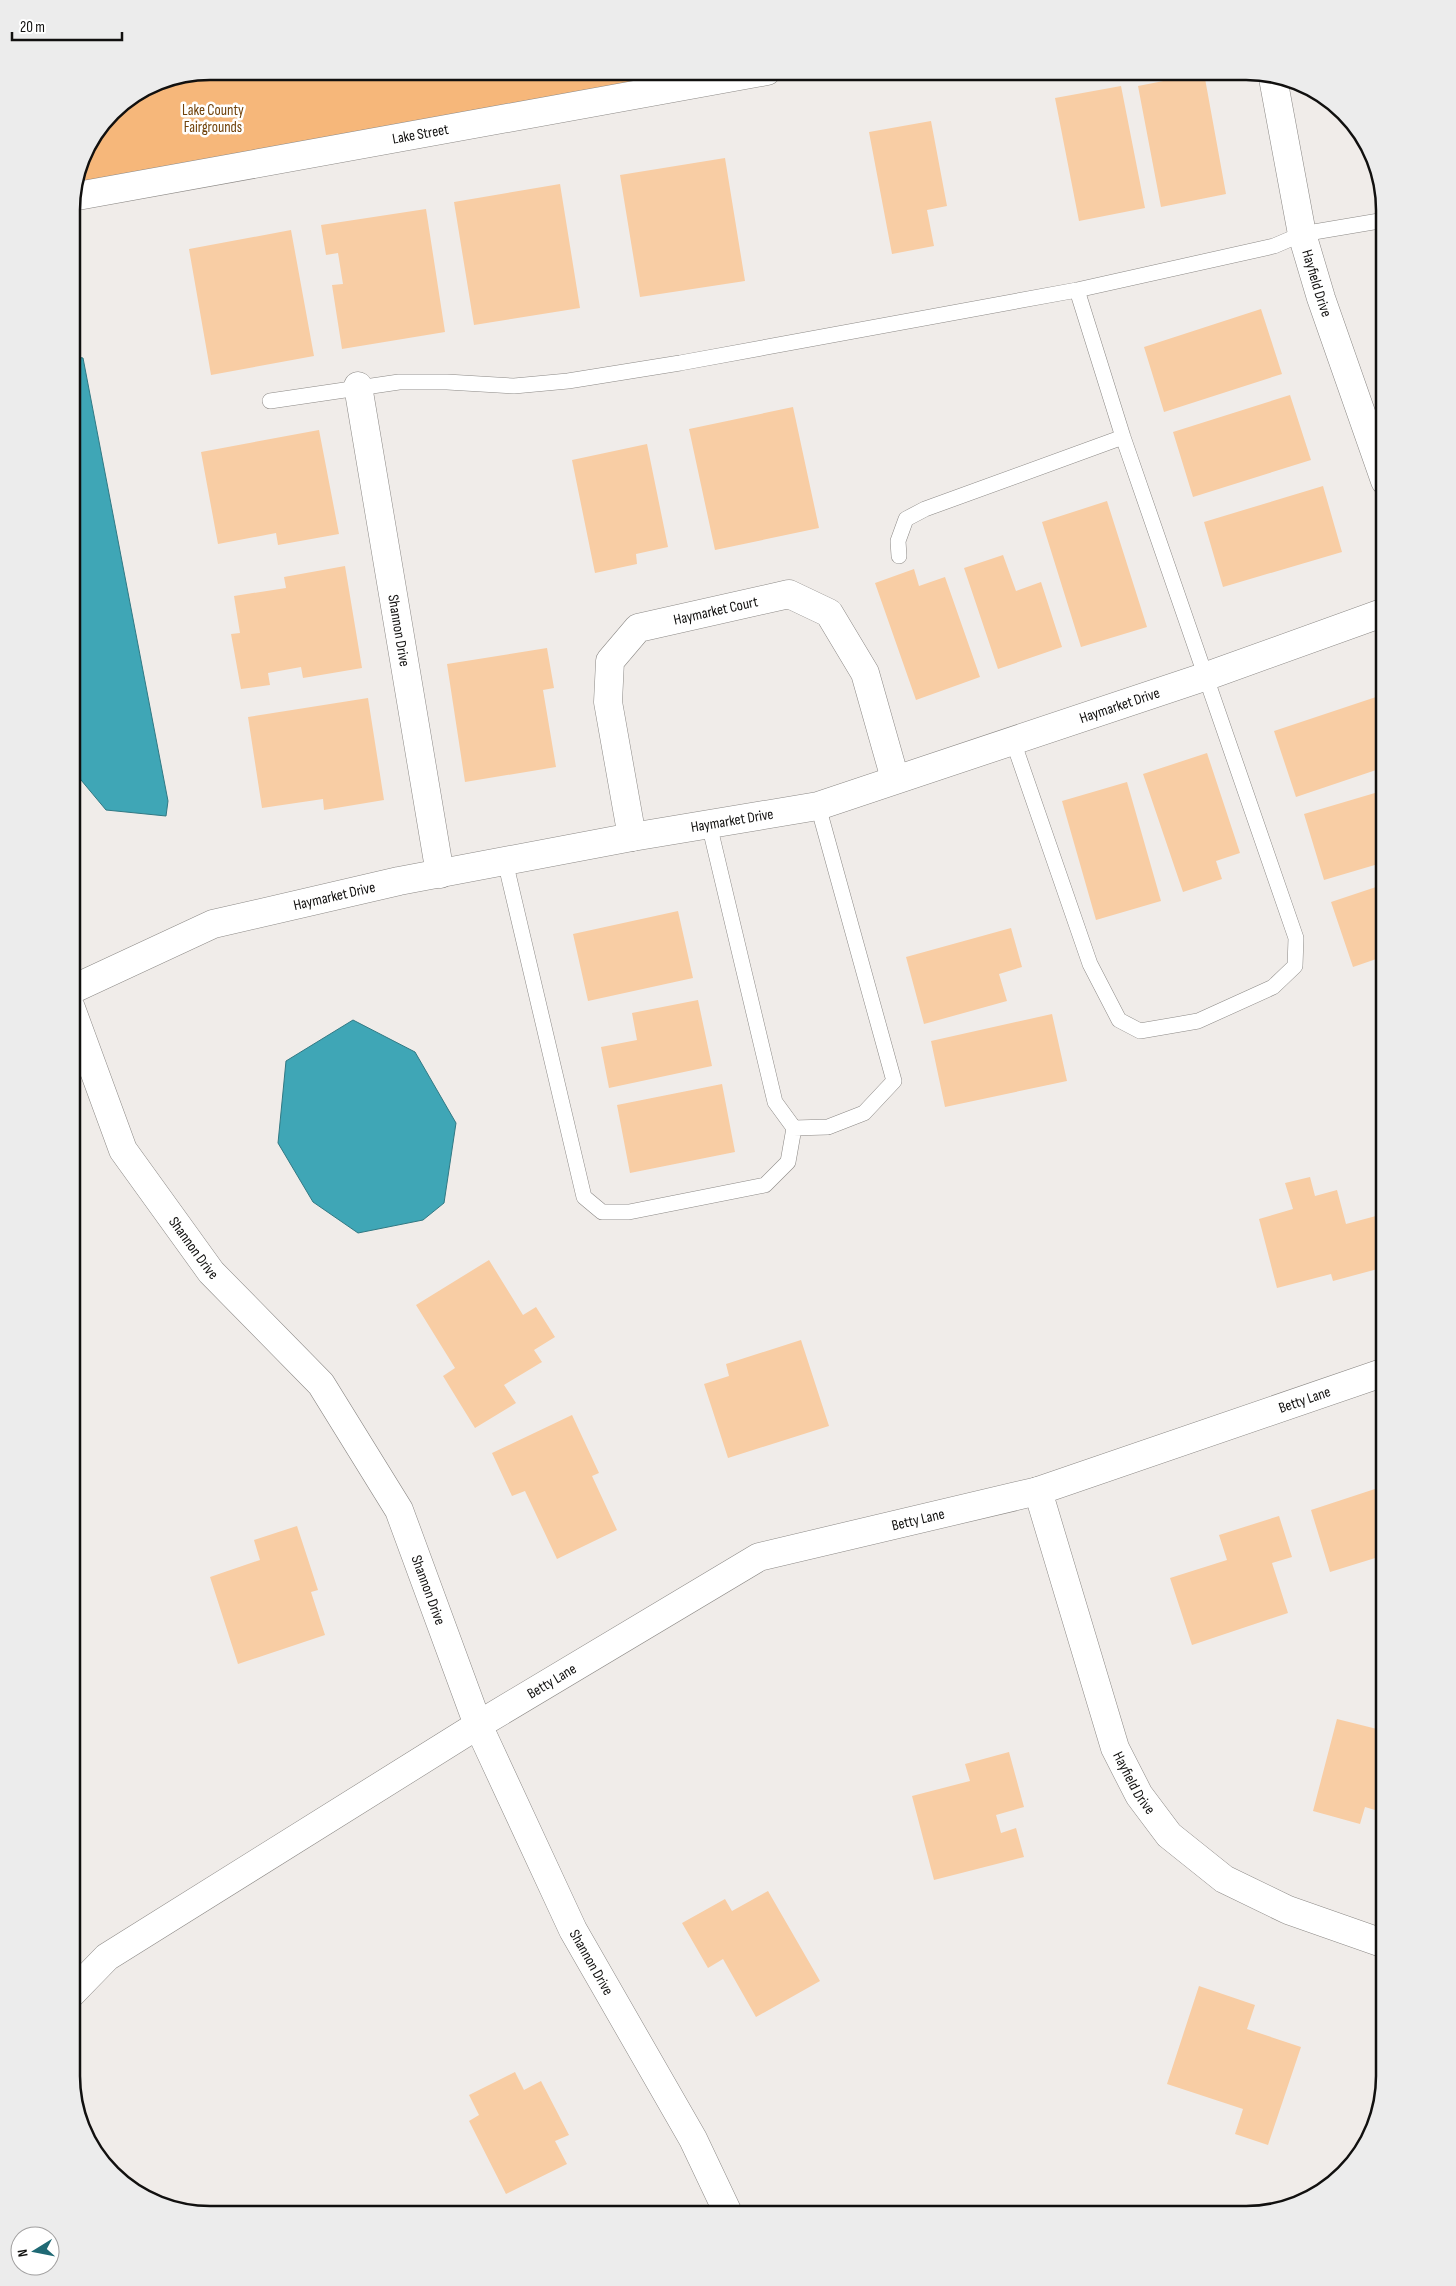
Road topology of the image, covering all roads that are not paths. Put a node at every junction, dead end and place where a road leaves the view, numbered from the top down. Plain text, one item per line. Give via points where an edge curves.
1 (716, 80) edge
2 (1274, 83) edge
3 (81, 195) edge
4 (1376, 222) edge
5 (1302, 234) junction
6 (1077, 290) junction
7 (358, 386) junction
8 (270, 401) dead end
9 (1123, 437) junction
10 (1376, 455) edge
11 (899, 556) dead end
12 (1376, 615) edge
13 (1207, 676) junction
14 (1013, 741) junction
15 (896, 779) junction
16 (818, 806) junction
17 (709, 824) junction
18 (632, 837) junction
19 (505, 861) junction
20 (440, 874) junction
21 (80, 986) edge
22 (80, 1033) edge
23 (794, 1128) junction
24 (1376, 1375) edge
25 (1038, 1491) junction
26 (478, 1725) junction
27 (1376, 1941) edge
28 (80, 1985) edge
29 (725, 2206) edge

1 - 3 street, Lake Street
2 - 5 street, Hayfield Drive
4 - 5 lane
5 - 6 lane via 1274,246
5 - 10 street, Hayfield Drive
6 - 7 lane via 568,381 514,386 447,382
6 - 9 lane
7 - 8 lane
7 - 20 street, Shannon Drive
9 - 11 lane via 925,509 906,519 898,541
9 - 13 lane
12 - 13 street, Haymarket Drive
13 - 14 street, Haymarket Drive
13 - 14 lane via 1296,938 1294,966 1273,987 1198,1021 1140,1031 1120,1020 1090,964
14 - 15 street, Haymarket Drive
15 - 16 street, Haymarket Drive
15 - 18 street, Haymarket Court via 865,673 829,612 789,594 638,628 610,660 608,702
16 - 17 street, Haymarket Drive
16 - 23 lane via 894,1082 864,1113 828,1127
17 - 18 street, Haymarket Drive
17 - 23 lane via 775,1102
18 - 19 street, Haymarket Drive
19 - 20 street, Haymarket Drive
19 - 23 lane via 584,1197 602,1212 629,1212 765,1185 788,1162
20 - 21 street, Haymarket Drive via 213,924
22 - 26 street, Shannon Drive via 122,1150 211,1272 321,1384 399,1510
24 - 25 street, Betty Lane
25 - 26 street, Betty Lane via 759,1557
25 - 27 street, Hayfield Drive via 1115,1748 1139,1795 1169,1835 1224,1879 1288,1910
26 - 28 street, Betty Lane via 107,1957
26 - 29 street, Shannon Drive via 573,1930 693,2139

